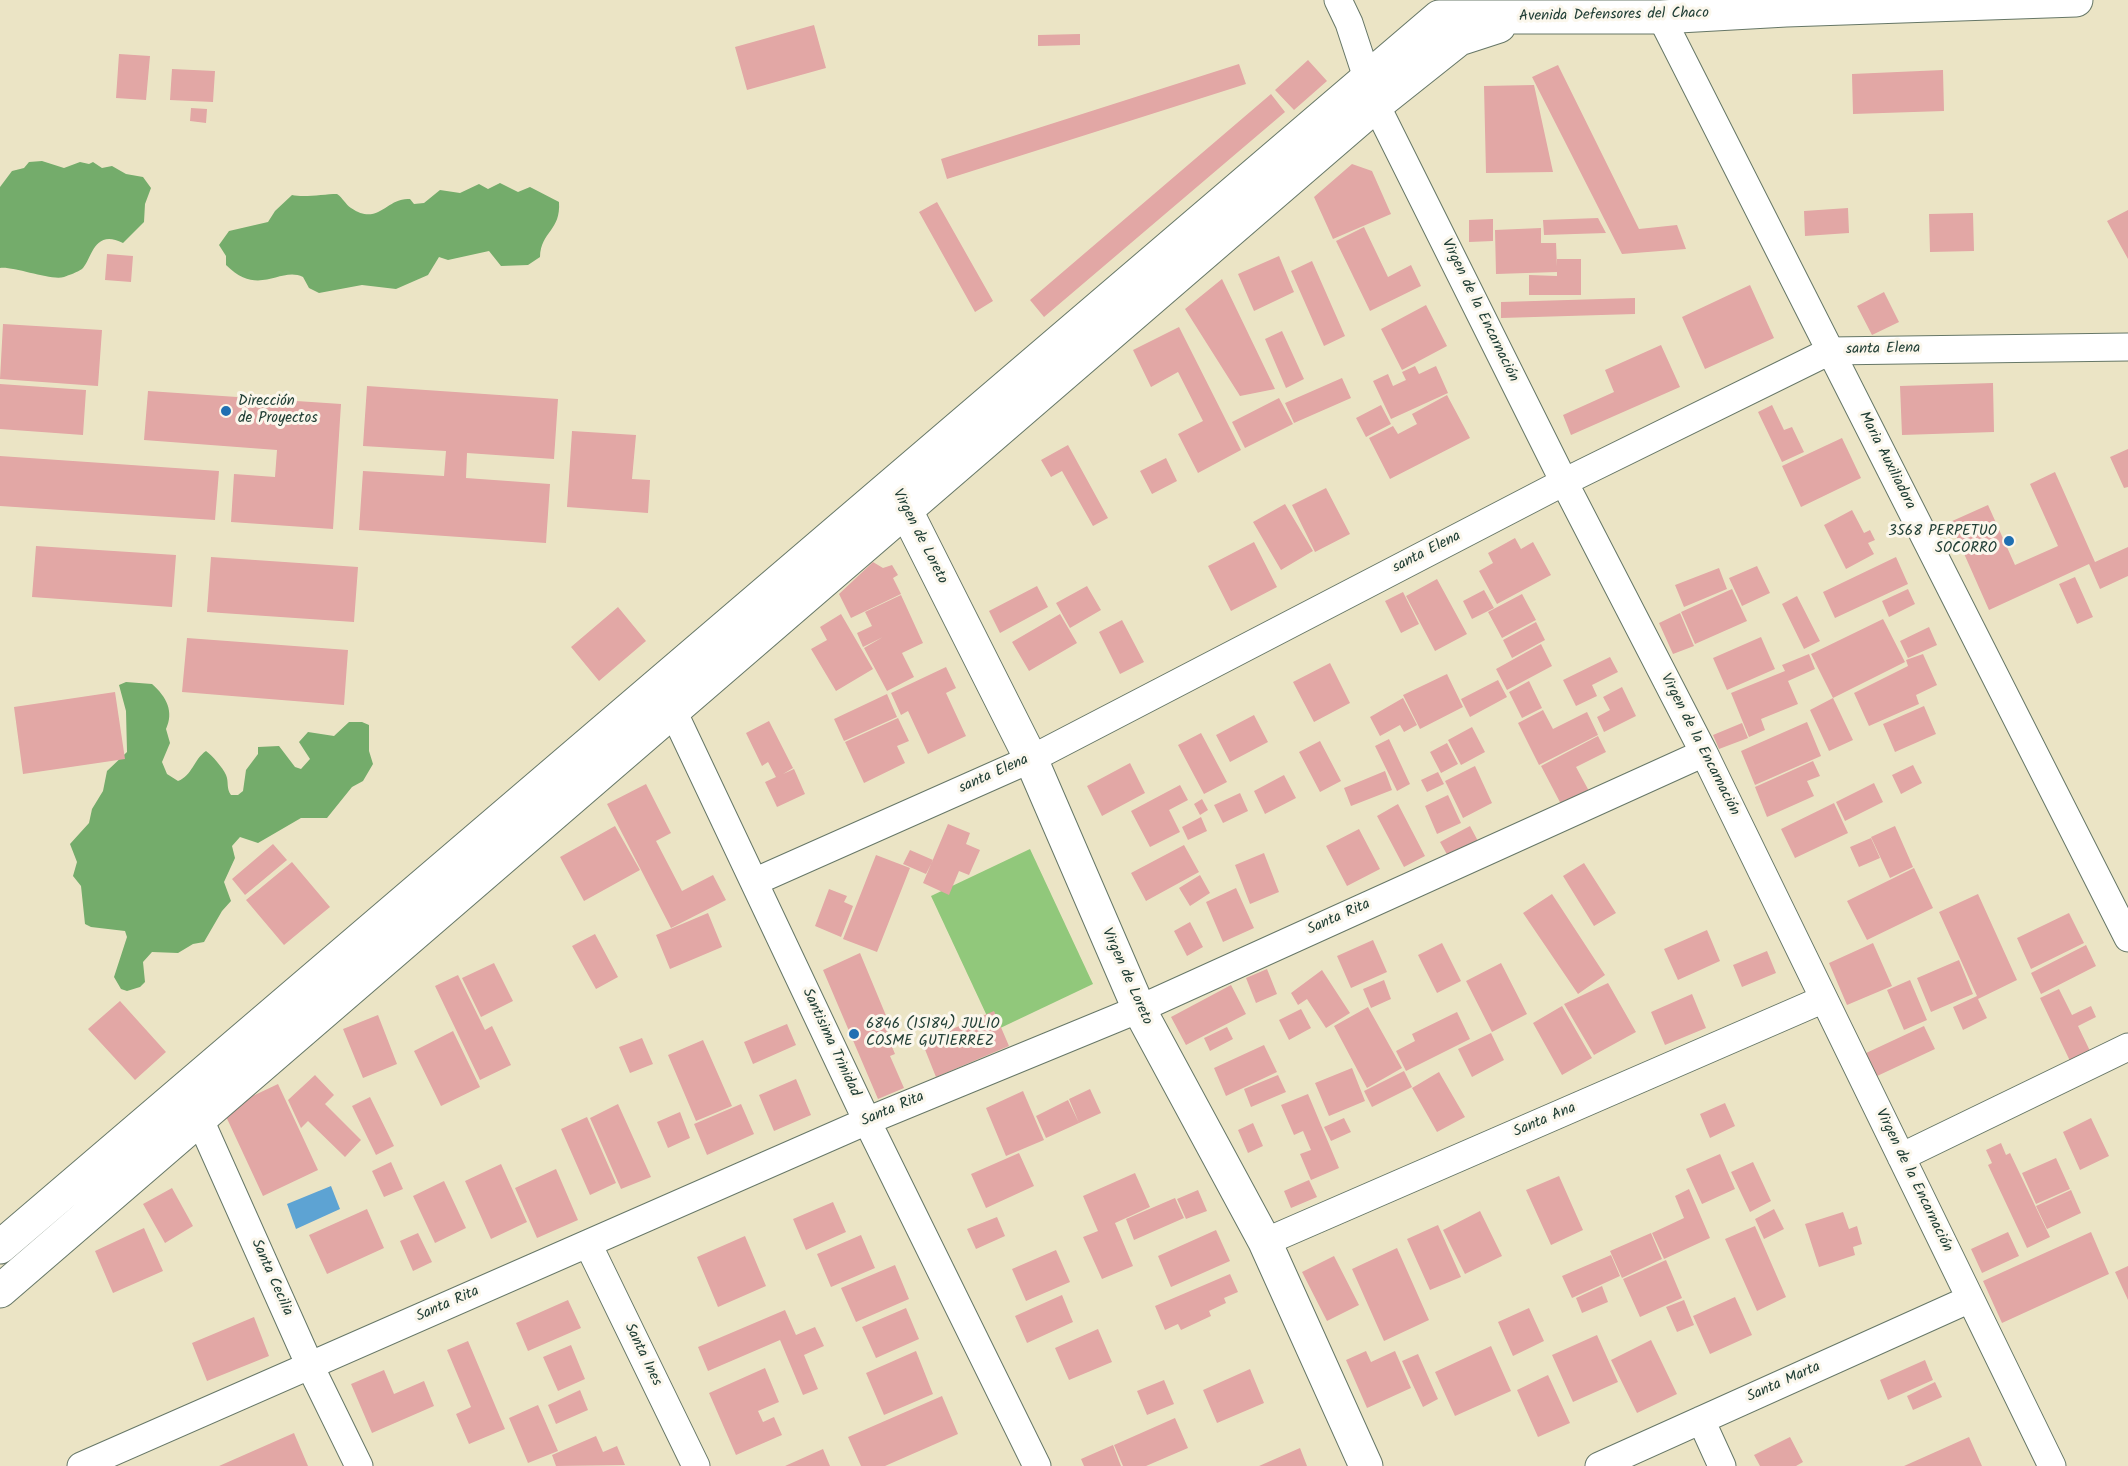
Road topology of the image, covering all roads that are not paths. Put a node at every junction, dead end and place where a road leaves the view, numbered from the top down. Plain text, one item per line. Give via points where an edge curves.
1 (2076, 0) edge
2 (1784, 5) edge
3 (1344, 12) edge
4 (1526, 17) junction
5 (1661, 17) junction
6 (1372, 91) junction
7 (2128, 347) edge
8 (1830, 351) junction
9 (1564, 482) junction
10 (899, 497) junction
11 (666, 697) junction
12 (1704, 753) junction
13 (1030, 759) junction
14 (754, 882) junction
15 (2128, 938) edge
16 (1824, 999) junction
17 (1139, 1009) junction
18 (2128, 1047) edge
19 (185, 1089) junction
20 (201, 1118) junction
21 (867, 1121) junction
22 (1901, 1157) junction
23 (1265, 1242) junction
24 (588, 1244) junction
25 (0, 1248) edge
26 (0, 1291) edge
27 (1970, 1299) junction
28 (310, 1366) junction
29 (1701, 1420) junction
30 (81, 1466) edge
31 (359, 1466) edge
32 (696, 1466) edge
33 (1037, 1466) edge
34 (1366, 1466) edge
35 (1599, 1466) edge
36 (1722, 1466) edge
37 (2052, 1466) edge

1 - 2 main road, Avenida Defensores del Chaco
2 - 5 main road, Avenida Defensores del Chaco
3 - 6 street, Virgen de la Encarnación
4 - 5 main road, Avenida Defensores del Chaco
4 - 6 main road via 1459,39
4 - 6 main road, Avenida Defensores del Chaco via 1439,17
5 - 8 street, Maria Auxiliadora
6 - 9 street, Virgen de la Encarnación
6 - 10 main road
7 - 8 street, santa Elena
8 - 9 street, santa Elena
8 - 15 street, Maria Auxiliadora
9 - 12 street, Virgen de la Encarnación
9 - 13 street, santa Elena
10 - 11 main road
10 - 13 main road, Virgen de Loreto
11 - 14 street, Santisima Trinidad
11 - 19 main road
11 - 20 main road
12 - 16 street, Virgen de la Encarnación
12 - 17 street, Santa Rita
13 - 14 street, santa Elena
13 - 17 main road, Virgen de Loreto
14 - 21 street, Santisima Trinidad
16 - 22 street, Virgen de la Encarnación
16 - 23 street, Santa Ana
17 - 21 street, Santa Rita
17 - 23 main road, Virgen de Loreto
18 - 22 street
19 - 20 street, Santa Cecilia
19 - 25 main road
20 - 26 main road
20 - 28 street, Santa Cecilia
21 - 24 street, Santa Rita
21 - 33 street, Santisima Trinidad
22 - 27 street, Virgen de la Encarnación
23 - 34 main road, Virgen de Loreto
24 - 28 street, Santa Rita
24 - 32 street, Santa Ines
27 - 29 street, Santa Marta
27 - 37 street, Virgen de la Encarnación
28 - 30 street, Santa Rita
28 - 31 street, Santa Cecilia
29 - 35 street, Santa Marta
29 - 36 street

